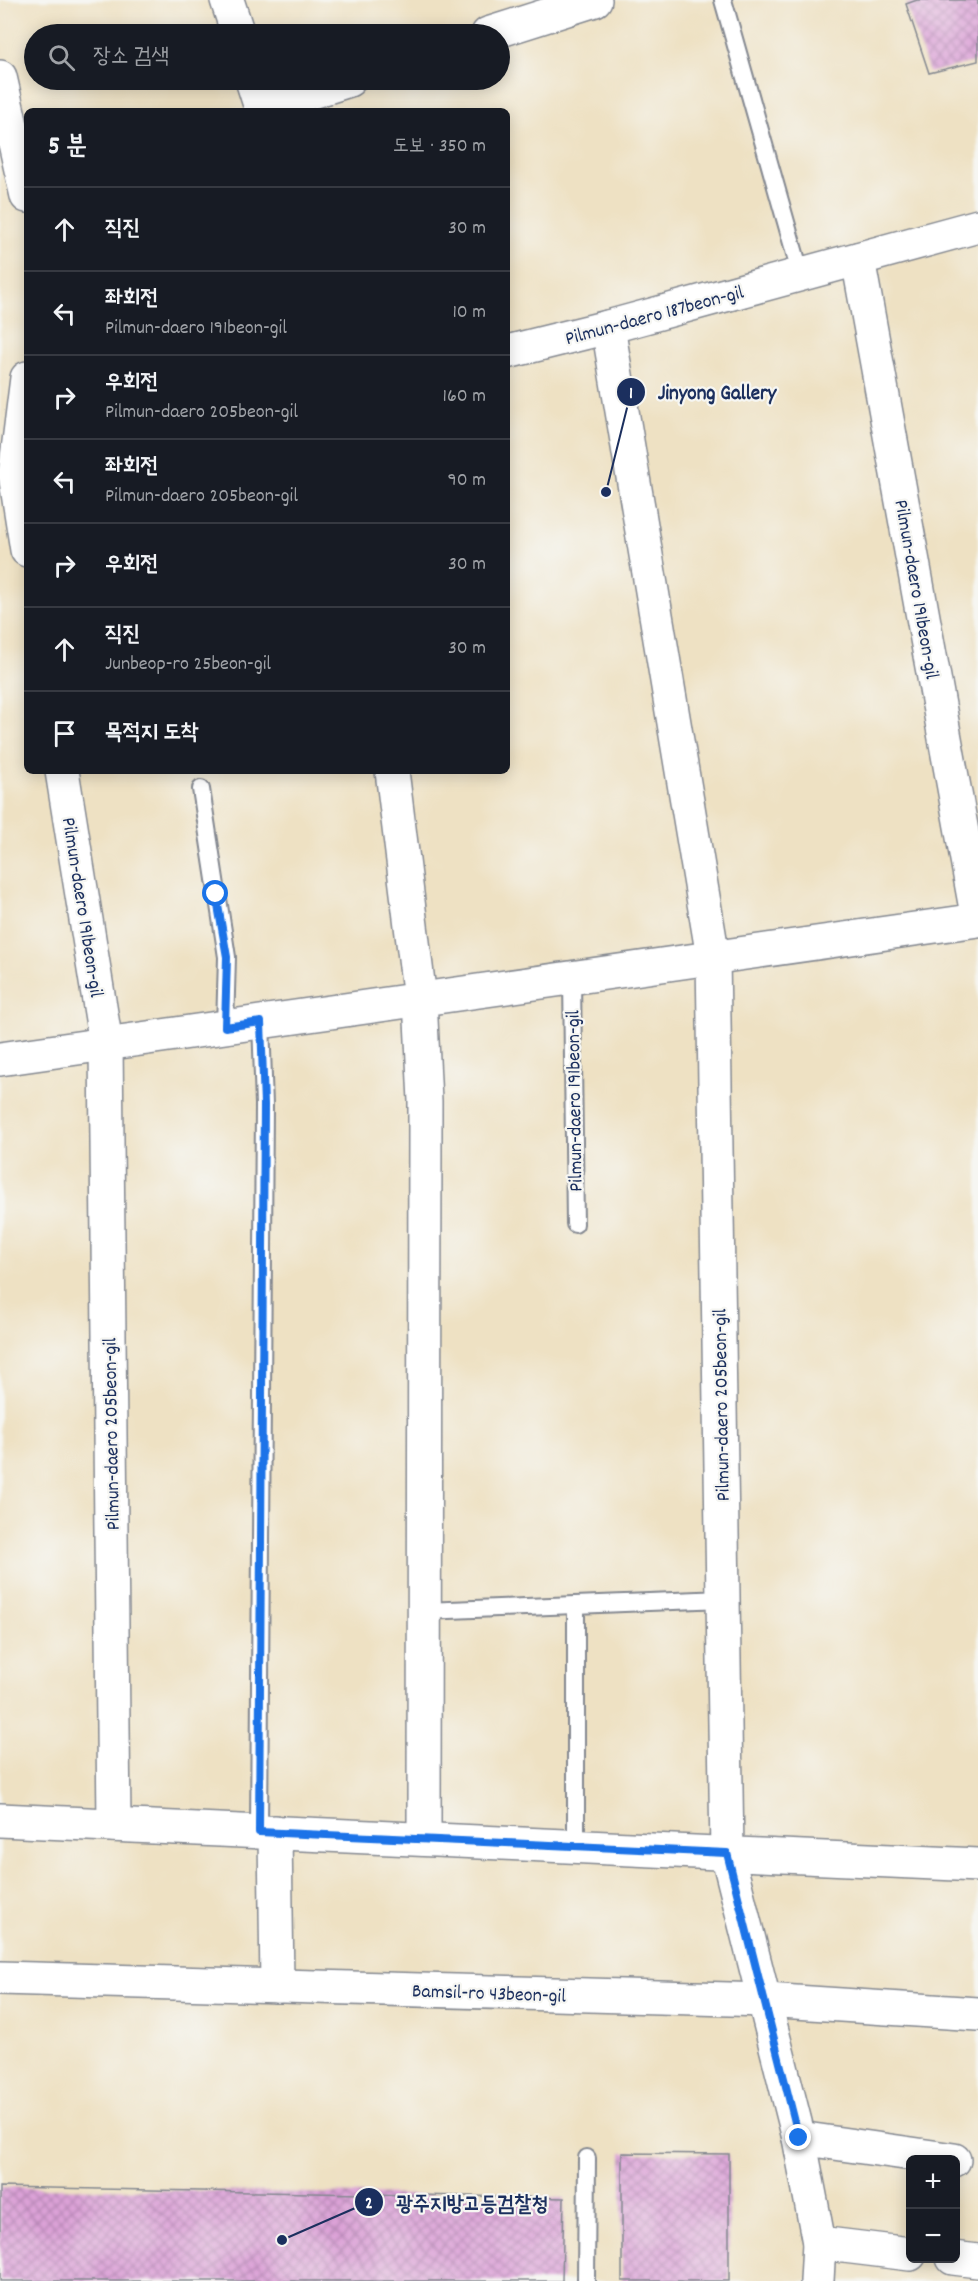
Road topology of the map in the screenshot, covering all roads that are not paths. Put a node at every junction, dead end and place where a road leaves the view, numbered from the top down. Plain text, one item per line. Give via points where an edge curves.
1 (227, 0) edge
2 (595, 0) edge
3 (723, 0) edge
4 (235, 24) edge
5 (510, 27) edge
6 (0, 77) edge
7 (302, 90) edge
8 (259, 99) edge
9 (24, 183) edge
10 (978, 226) edge
11 (858, 259) junction
12 (801, 275) junction
13 (608, 327) junction
14 (510, 351) edge
15 (24, 400) edge
16 (14, 474) edge
17 (24, 532) edge
18 (62, 774) edge
19 (392, 774) edge
20 (201, 789) dead end
21 (713, 957) junction
22 (572, 978) junction
23 (420, 999) junction
24 (261, 1022) junction
25 (225, 1027) junction
26 (106, 1044) junction
27 (0, 1059) edge
28 (575, 1224) dead end
29 (723, 1599) junction
30 (576, 1605) junction
31 (425, 1611) junction
32 (0, 1820) edge
33 (114, 1825) junction
34 (267, 1832) junction
35 (424, 1839) junction
36 (576, 1846) junction
37 (727, 1853) junction
38 (978, 1864) edge
39 (0, 1978) edge
40 (277, 1986) junction
41 (765, 2000) junction
42 (978, 2014) edge
43 (799, 2138) junction
44 (920, 2155) edge
45 (587, 2158) dead end
46 (960, 2161) edge
47 (978, 2163) edge
48 (819, 2243) junction
49 (906, 2254) edge
50 (960, 2260) edge
51 (978, 2261) edge
52 (586, 2281) edge
53 (817, 2281) edge

1 - 4 street
2 - 5 street
3 - 12 lane
6 - 9 street
7 - 8 street
10 - 11 street, Pilmun-daero 187beon-gil
11 - 12 street, Pilmun-daero 187beon-gil
11 - 21 street, Pilmun-daero 191beon-gil via 978,920
12 - 13 street, Pilmun-daero 187beon-gil
13 - 14 street, Pilmun-daero 187beon-gil
13 - 21 street
15 - 16 street
16 - 17 street
18 - 26 street, Pilmun-daero 191beon-gil
19 - 23 street
20 - 25 lane via 227,957
21 - 22 street, Pilmun-daero 191beon-gil
21 - 29 street, Pilmun-daero 205beon-gil
22 - 23 street, Pilmun-daero 191beon-gil
22 - 28 lane, Pilmun-daero 191beon-gil
23 - 24 street, Pilmun-daero 191beon-gil
23 - 31 street via 425,1101
24 - 25 street, Pilmun-daero 191beon-gil
24 - 34 lane
25 - 26 street, Pilmun-daero 191beon-gil
26 - 27 street, Pilmun-daero 191beon-gil
26 - 33 street, Pilmun-daero 205beon-gil
29 - 30 lane
29 - 37 street, Pilmun-daero 205beon-gil
30 - 31 lane
30 - 36 lane
31 - 35 street
32 - 33 street
33 - 34 street
34 - 35 street
34 - 40 street
35 - 36 street
36 - 37 street
37 - 38 street
37 - 41 street, Pilmun-daero 205beon-gil
39 - 40 street, Bamsil-ro 43beon-gil
40 - 41 street, Bamsil-ro 43beon-gil
41 - 42 street, Bamsil-ro 43beon-gil
41 - 43 street, Pilmun-daero 205beon-gil
43 - 44 street
43 - 48 street, Pilmun-daero 205beon-gil
45 - 52 lane
46 - 47 street
48 - 49 street
48 - 53 street, Pilmun-daero 205beon-gil
50 - 51 street

